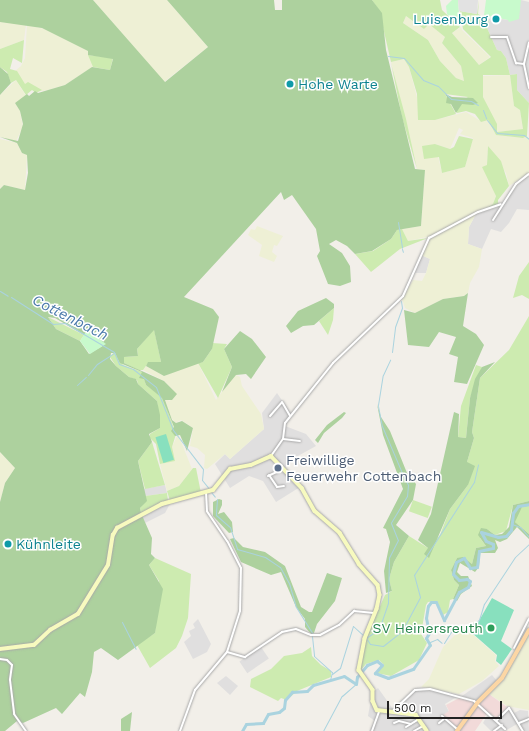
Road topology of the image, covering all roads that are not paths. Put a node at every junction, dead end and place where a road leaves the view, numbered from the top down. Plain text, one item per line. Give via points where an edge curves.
1 (491, 37) dead end
2 (529, 43) edge
3 (524, 64) junction
4 (529, 88) edge
5 (529, 174) edge
6 (501, 204) junction
7 (492, 220) dead end
8 (270, 416) dead end
9 (290, 416) junction
10 (283, 439) junction
11 (300, 441) dead end
12 (271, 456) junction
13 (283, 469) junction
14 (284, 486) dead end
15 (206, 492) junction
16 (376, 614) junction
17 (529, 619) edge
18 (529, 630) edge
19 (514, 648) dead end
20 (0, 649) edge
21 (228, 652) junction
22 (0, 659) edge
23 (477, 703) junction
24 (393, 711) junction
25 (379, 712) junction
26 (442, 716) dead end
27 (420, 719) junction
28 (444, 719) junction
29 (529, 719) edge
30 (497, 720) junction
31 (394, 723) dead end
32 (439, 723) dead end
33 (519, 723) junction
34 (411, 724) junction
35 (502, 725) junction
36 (424, 726) junction
37 (406, 727) dead end
38 (505, 729) dead end
39 (26, 731) edge
40 (180, 731) edge
41 (372, 731) edge
42 (414, 731) edge
43 (427, 731) edge
44 (458, 731) edge
45 (494, 731) edge
46 (523, 731) edge

1 - 3 street via 507,37 516,64
2 - 3 street
3 - 4 street
5 - 6 street via 516,184
6 - 7 street
6 - 9 street via 481,211 429,238 404,296 342,353
8 - 9 street via 282,402
9 - 10 street via 284,425
10 - 11 street
10 - 12 street
12 - 13 street
12 - 15 street via 254,464 228,470 216,487
13 - 14 street via 268,476 277,487
13 - 16 street via 302,488 315,511 340,533 358,564 378,584 380,595
15 - 20 street via 169,502 117,528 113,535 108,565 78,614 50,630 34,645
15 - 21 street via 207,512 227,541 241,568 240,611
16 - 21 street via 354,612 339,625 320,635 311,635 296,629 282,632 245,657
16 - 25 street via 365,639 361,674 373,690 373,702
17 - 19 street
18 - 23 main road via 497,684
21 - 40 street via 195,690
22 - 39 street via 7,660 12,665 10,680 14,714
23 - 24 street via 460,696 419,688
23 - 30 street
23 - 44 main road
24 - 25 street
24 - 27 street via 413,714
25 - 41 street
26 - 28 street
27 - 34 street
27 - 36 street
28 - 32 street
28 - 44 street
29 - 33 street
30 - 33 street via 509,708
30 - 35 street
31 - 34 street via 399,720
33 - 46 street
34 - 37 street
35 - 38 street
35 - 45 street
36 - 42 street
36 - 43 street

